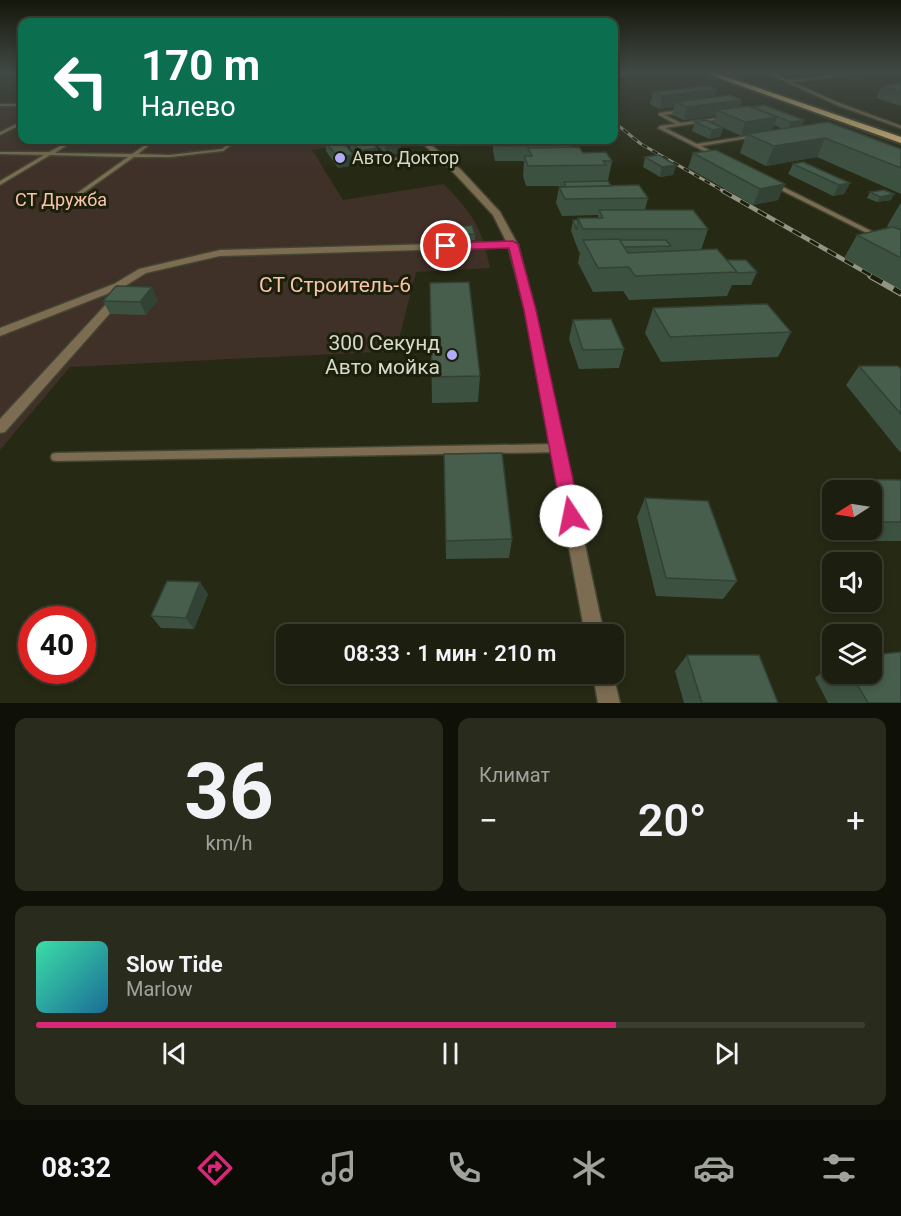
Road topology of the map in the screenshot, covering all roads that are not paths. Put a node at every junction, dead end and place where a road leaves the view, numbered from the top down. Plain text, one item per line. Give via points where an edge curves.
1 (803, 106) edge
2 (843, 106) edge
3 (683, 111) edge
4 (730, 117) edge
5 (697, 122) junction
6 (680, 124) junction
7 (18, 125) edge
8 (707, 126) edge
9 (901, 127) edge
10 (0, 134) edge
11 (727, 135) dead end
12 (760, 136) edge
13 (736, 139) junction
14 (901, 140) edge
15 (66, 144) edge
16 (148, 144) edge
17 (231, 144) edge
18 (427, 144) edge
19 (698, 145) junction
20 (0, 153) edge
21 (48, 154) junction
22 (438, 154) junction
23 (130, 157) junction
24 (722, 158) edge
25 (365, 164) dead end
26 (762, 178) edge
27 (0, 183) edge
28 (58, 209) dead end
29 (880, 238) edge
30 (513, 244) junction
31 (118, 286) junction
32 (0, 332) edge
33 (0, 428) edge
34 (558, 448) junction
35 (56, 457) dead end
36 (593, 624) edge
37 (605, 684) edge
38 (609, 703) edge

1 - 14 highway
2 - 9 lane
3 - 6 lane via 660,114
4 - 5 lane
5 - 6 lane
5 - 8 lane
6 - 19 lane via 660,127
7 - 10 lane
11 - 13 lane
12 - 13 lane
13 - 19 lane
15 - 21 lane
16 - 23 lane
17 - 23 lane via 223,150
18 - 22 street
19 - 24 lane
20 - 21 lane
21 - 23 lane
21 - 27 lane
22 - 25 lane
22 - 30 street via 497,214
23 - 28 lane
26 - 29 lane
30 - 31 street via 220,252 143,271
30 - 34 street
31 - 32 street
31 - 33 street via 115,301
34 - 35 lane
34 - 36 street
37 - 38 street

